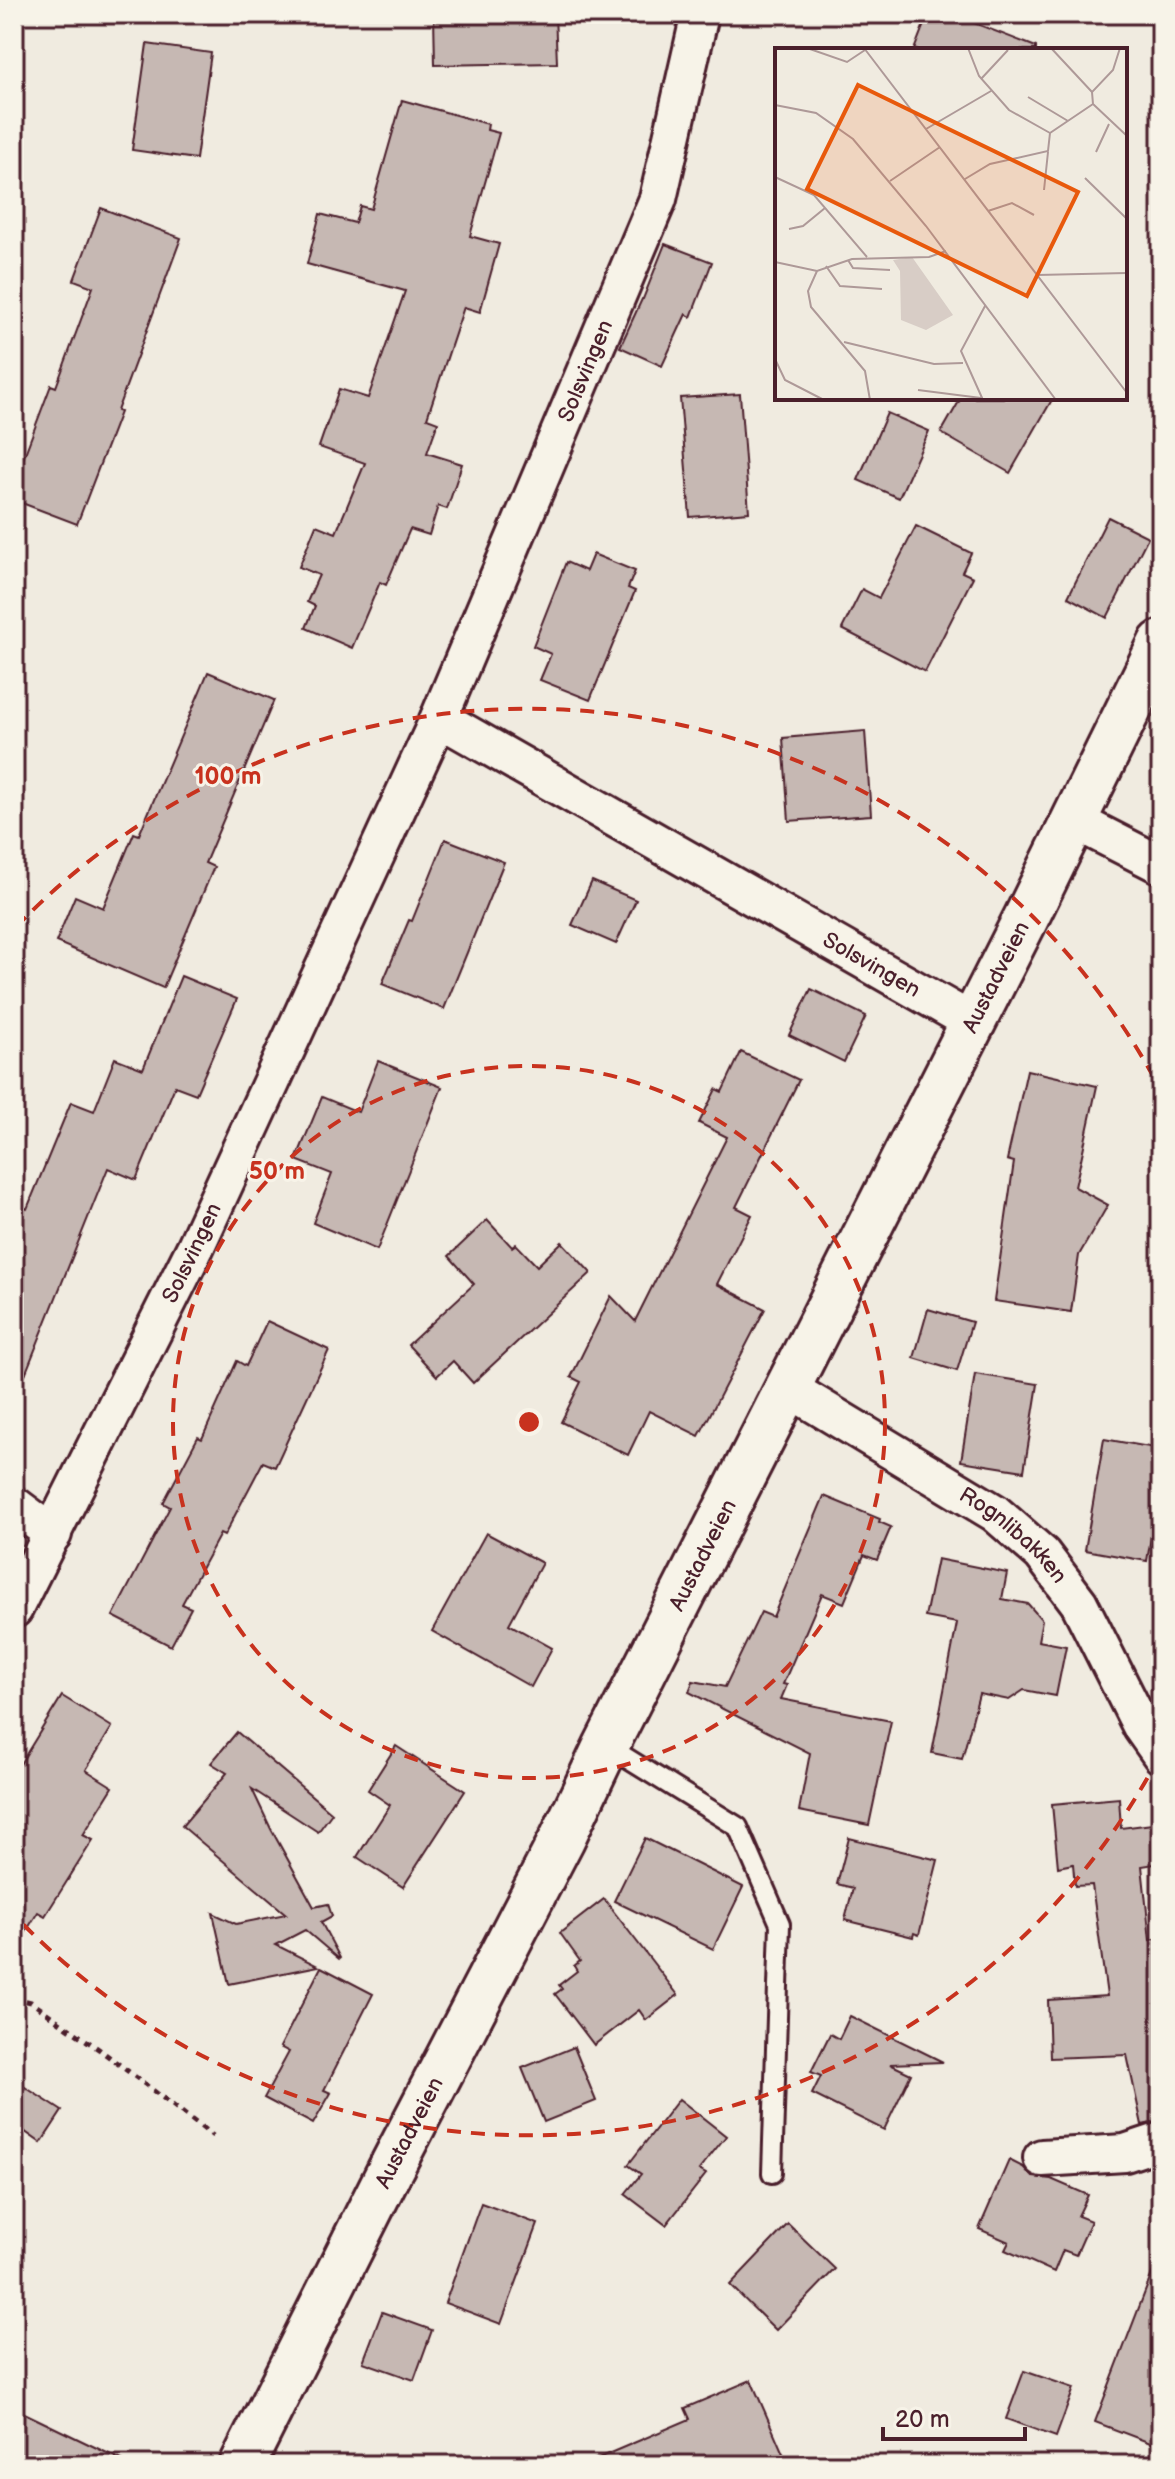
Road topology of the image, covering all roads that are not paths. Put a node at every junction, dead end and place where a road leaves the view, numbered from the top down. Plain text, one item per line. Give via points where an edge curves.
1 (700, 14) edge
2 (1161, 643) edge
3 (439, 718) junction
4 (1073, 820) junction
5 (1161, 865) edge
6 (972, 1022) junction
7 (788, 1388) junction
8 (14, 1505) edge
9 (53, 1534) junction
10 (14, 1609) edge
11 (606, 1746) junction
12 (1161, 1755) edge
13 (1161, 2141) edge
14 (1042, 2158) dead end
15 (772, 2173) dead end
16 (242, 2465) edge

1 - 3 street, Solsvingen via 658,199
2 - 4 main road, Austadveien
3 - 6 street, Solsvingen
3 - 9 street, Solsvingen via 195,1248
4 - 5 street
4 - 6 main road, Austadveien
6 - 7 main road, Austadveien
7 - 11 main road, Austadveien
7 - 12 street, Rognlibakken via 995,1513 1042,1554 1079,1603
8 - 9 street
9 - 10 street, Solsvingen
11 - 15 lane via 738,1827 780,1924
11 - 16 main road, Austadveien
13 - 14 street via 1125,2153

